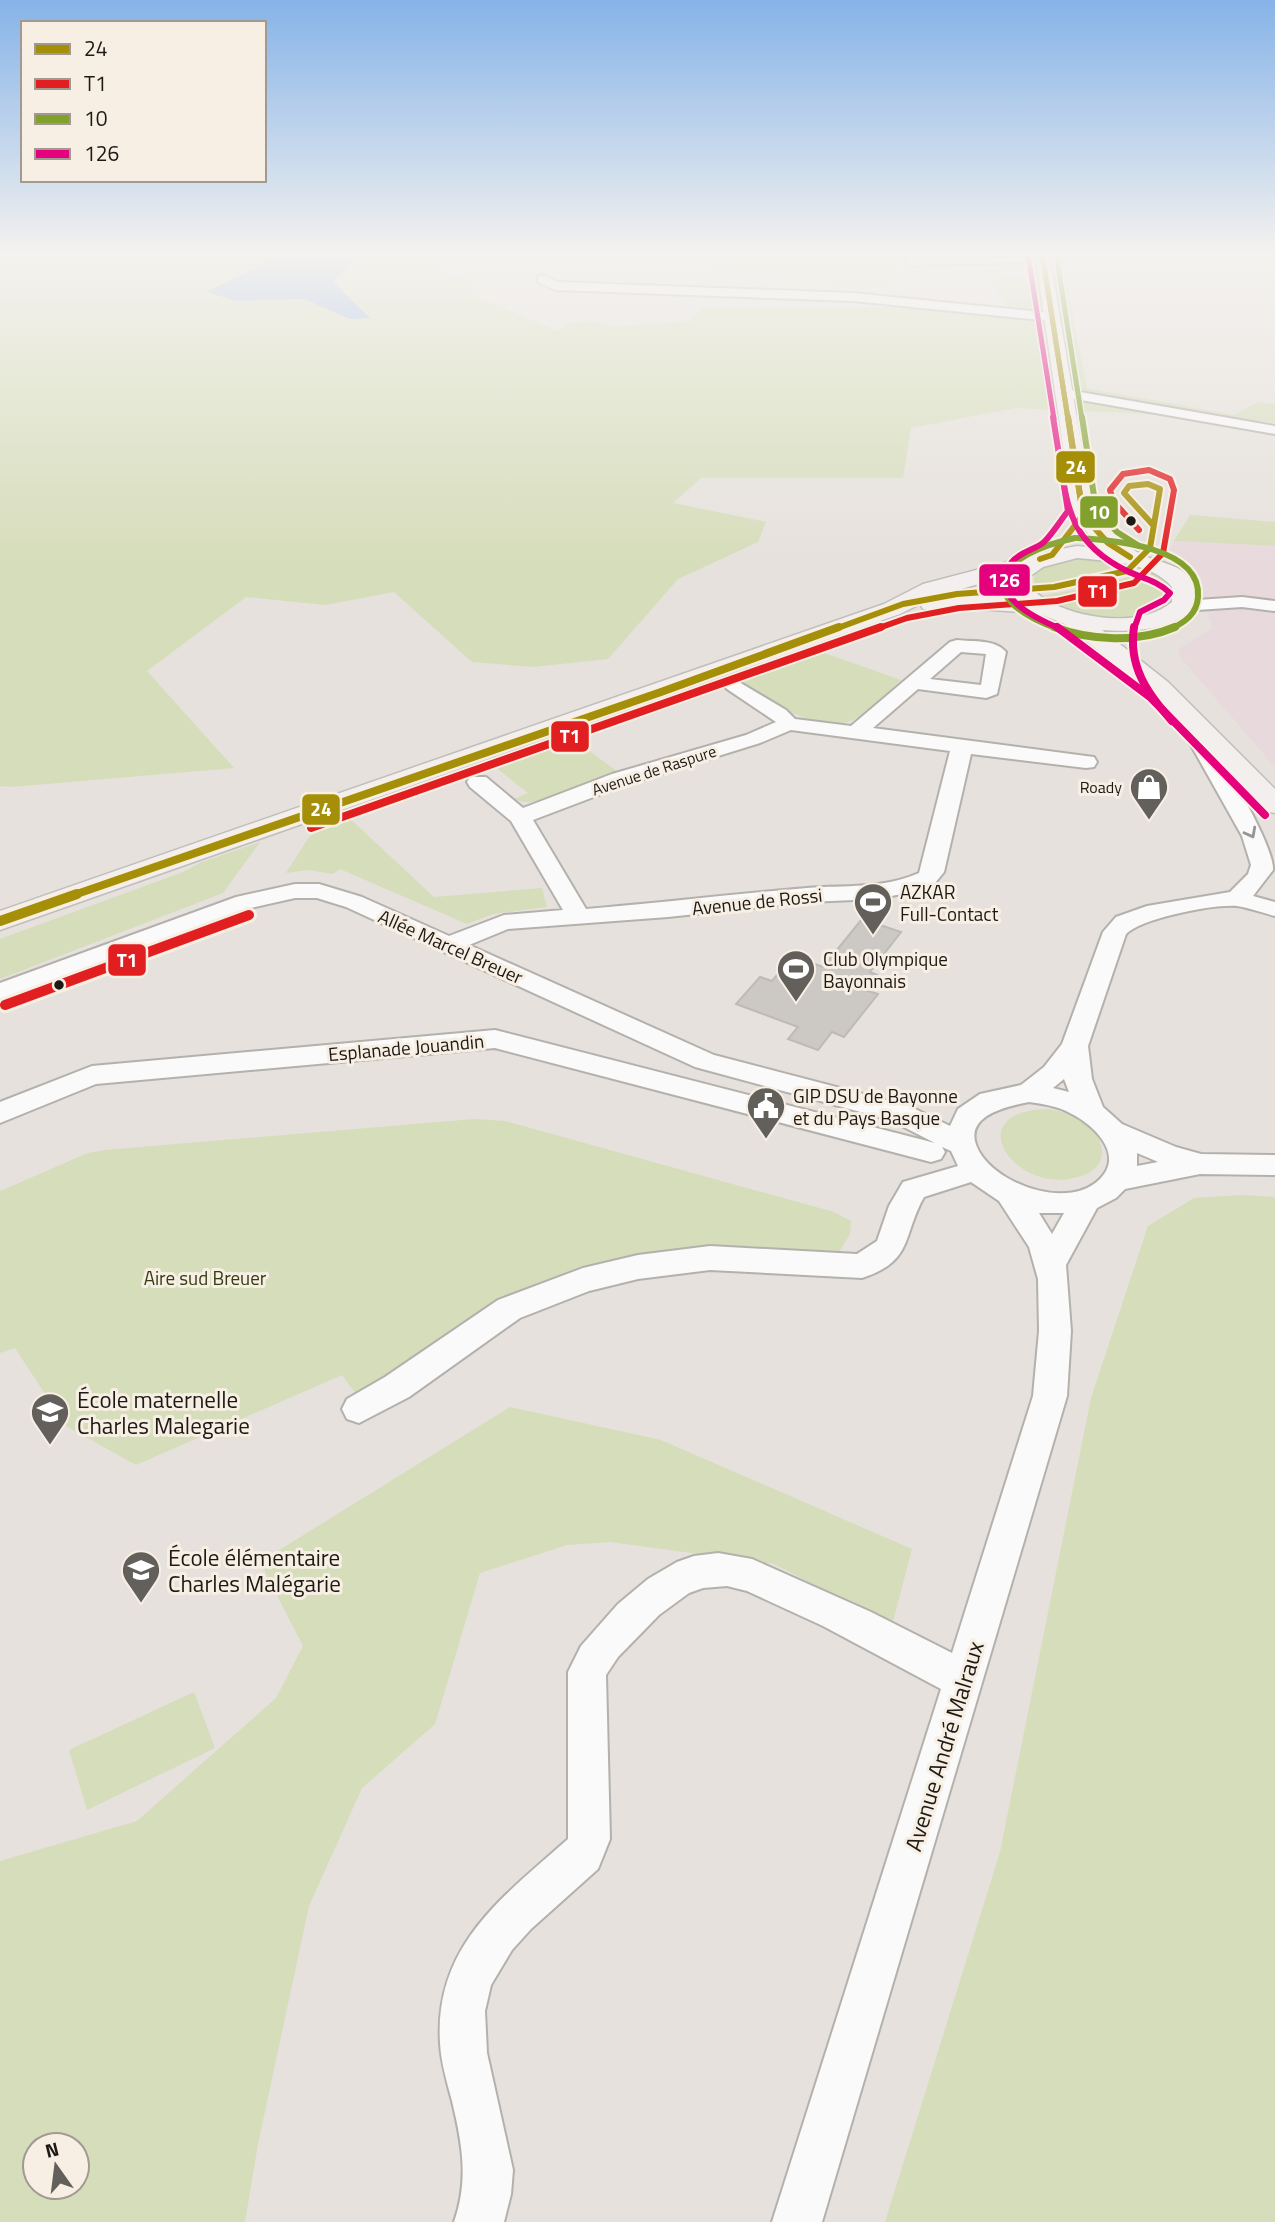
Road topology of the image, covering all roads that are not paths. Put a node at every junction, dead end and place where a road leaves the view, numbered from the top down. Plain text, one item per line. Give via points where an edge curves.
1 (1058, 357) edge
2 (1063, 393) junction
3 (1275, 430) edge
4 (1083, 515) junction
5 (1052, 555) junction
6 (1131, 558) junction
7 (1030, 564) junction
8 (1178, 580) junction
9 (1242, 602) junction
10 (902, 604) junction
11 (1182, 606) junction
12 (1275, 606) edge
13 (1043, 607) junction
14 (1071, 618) junction
15 (1151, 621) junction
16 (915, 683) dead end
17 (734, 685) dead end
18 (1159, 687) junction
19 (1181, 710) junction
20 (789, 724) junction
21 (854, 734) junction
22 (962, 746) junction
23 (1086, 762) dead end
24 (478, 782) dead end
25 (1275, 805) edge
26 (520, 817) junction
27 (1237, 900) junction
28 (1275, 909) edge
29 (578, 916) junction
30 (0, 921) edge
31 (447, 945) junction
32 (0, 992) edge
33 (1074, 1046) junction
34 (1029, 1093) junction
35 (976, 1108) junction
36 (1091, 1111) junction
37 (0, 1113) edge
38 (899, 1113) junction
39 (1113, 1131) junction
40 (961, 1144) junction
41 (931, 1152) dead end
42 (1200, 1164) junction
43 (1275, 1165) edge
44 (974, 1171) junction
45 (1117, 1180) junction
46 (1010, 1195) junction
47 (1086, 1201) junction
48 (1051, 1265) junction
49 (359, 1409) dead end
50 (964, 1681) junction
51 (479, 2222) edge
52 (797, 2222) edge

1 - 2 main road
2 - 3 street
2 - 4 main road
4 - 5 main road
4 - 6 main road via 1108,543
5 - 6 main road via 1077,552
5 - 7 main road
6 - 8 main road
7 - 10 main road via 931,589
7 - 13 main road via 1018,581 1022,591
8 - 9 street
8 - 11 main road via 1186,597
9 - 11 street
9 - 12 street
10 - 13 main road via 976,602
10 - 30 main road
11 - 15 main road
13 - 14 main road
14 - 15 main road
14 - 18 main road
15 - 18 main road via 1145,648
16 - 21 street
17 - 20 street
18 - 19 main road
19 - 25 main road
19 -> 27 street via 1223,779 1264,863
20 - 21 street
20 - 26 street, Avenue de Raspure
21 - 22 street
22 - 23 street
22 - 29 street, Avenue de Rossi via 932,872 909,886
24 - 26 street
26 - 29 street
27 - 28 street
27 - 33 street via 1147,913 1125,922 1115,932
29 - 31 street, Avenue de Rossi via 504,922
31 - 32 street, Allée Marcel Breuer via 345,898 295,891 244,902
31 - 38 street, Allée Marcel Breuer via 719,1066
33 - 34 street via 1054,1073
33 - 36 street via 1078,1079
34 - 35 street via 998,1097
34 - 36 street via 1062,1098
35 - 38 street, Allée Marcel Breuer
35 - 40 street via 963,1124
36 - 39 street
37 - 41 street, Esplanade Jouandin via 92,1076 495,1039
38 - 40 street, Allée Marcel Breuer
39 - 42 street
39 - 45 street via 1124,1164
40 - 44 street
42 - 43 street
42 - 45 street
44 - 46 street
44 - 49 street via 913,1190 890,1248 862,1266 710,1258 583,1280 509,1309
45 - 47 street
46 - 47 street via 1035,1203
46 - 48 street, Avenue André Malraux
47 - 48 street
48 - 50 street, Avenue André Malraux via 1054,1375 1050,1396
50 - 51 street via 840,1615 728,1570 691,1574 611,1636 587,1672 589,1839 583,1854 496,1932 476,1962 463,1999 463,2043 490,2164 488,2199
50 - 52 street, Avenue André Malraux

